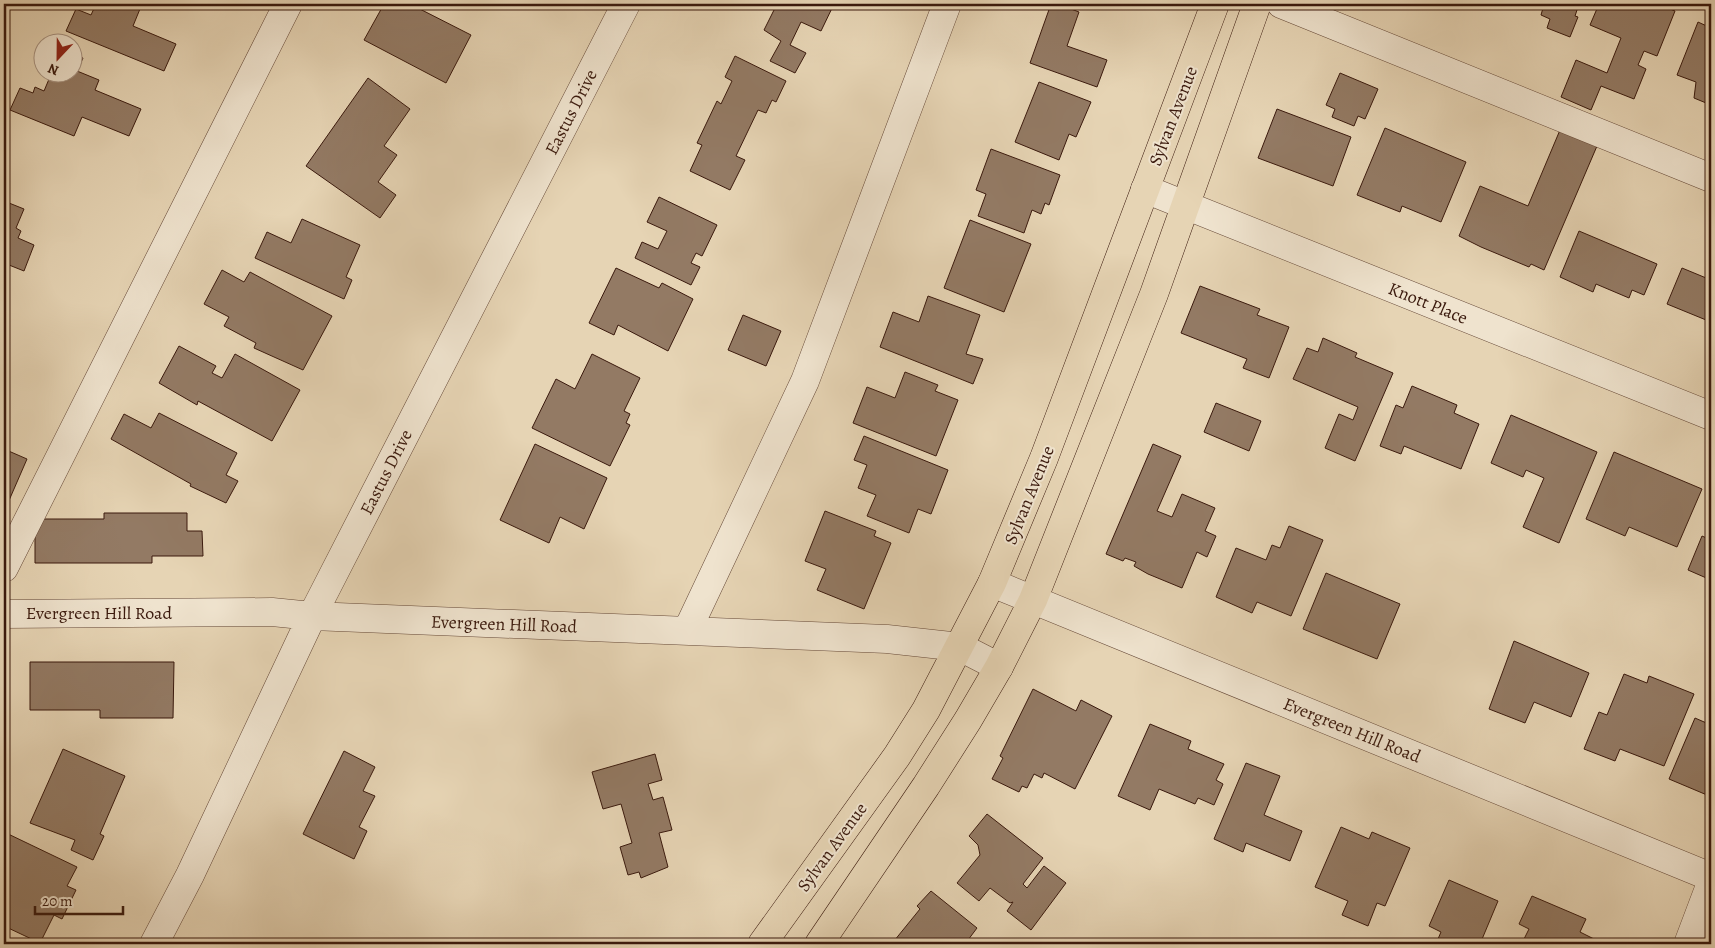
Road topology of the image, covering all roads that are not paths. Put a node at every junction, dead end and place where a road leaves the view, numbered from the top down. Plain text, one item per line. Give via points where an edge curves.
1 (288, 4) edge
2 (626, 4) edge
3 (947, 4) edge
4 (1215, 4) edge
5 (1257, 4) edge
6 (1281, 4) edge
7 (1711, 178) edge
8 (1145, 189) junction
9 (1186, 206) junction
10 (1711, 416) edge
11 (4, 568) edge
12 (992, 583) junction
13 (1033, 600) junction
14 (4, 614) edge
15 (312, 616) junction
16 (687, 631) junction
17 (960, 647) junction
18 (999, 666) junction
19 (1711, 877) edge
20 (1711, 883) edge
21 (154, 944) edge
22 (762, 944) edge
23 (818, 944) edge
24 (1688, 944) edge

1 - 11 street
2 - 15 street, Eastus Drive
3 - 16 street via 805,381
4 - 8 main road, Sylvan Avenue
5 - 9 main road
6 - 7 street
8 - 9 street, Knott Place
8 - 12 main road, Sylvan Avenue via 1044,458
9 - 10 street, Knott Place
9 - 13 main road
12 - 13 street, Evergreen Hill Road
12 - 17 main road, Sylvan Avenue
13 - 18 main road
13 - 19 street, Evergreen Hill Road
14 - 15 street, Evergreen Hill Road via 272,612
15 - 16 street, Evergreen Hill Road
15 - 21 street, Eastus Drive
16 - 17 street, Evergreen Hill Road via 887,639
17 - 18 street, Evergreen Hill Road
17 - 22 main road, Sylvan Avenue via 897,756
18 - 23 main road via 926,786
20 - 24 street

